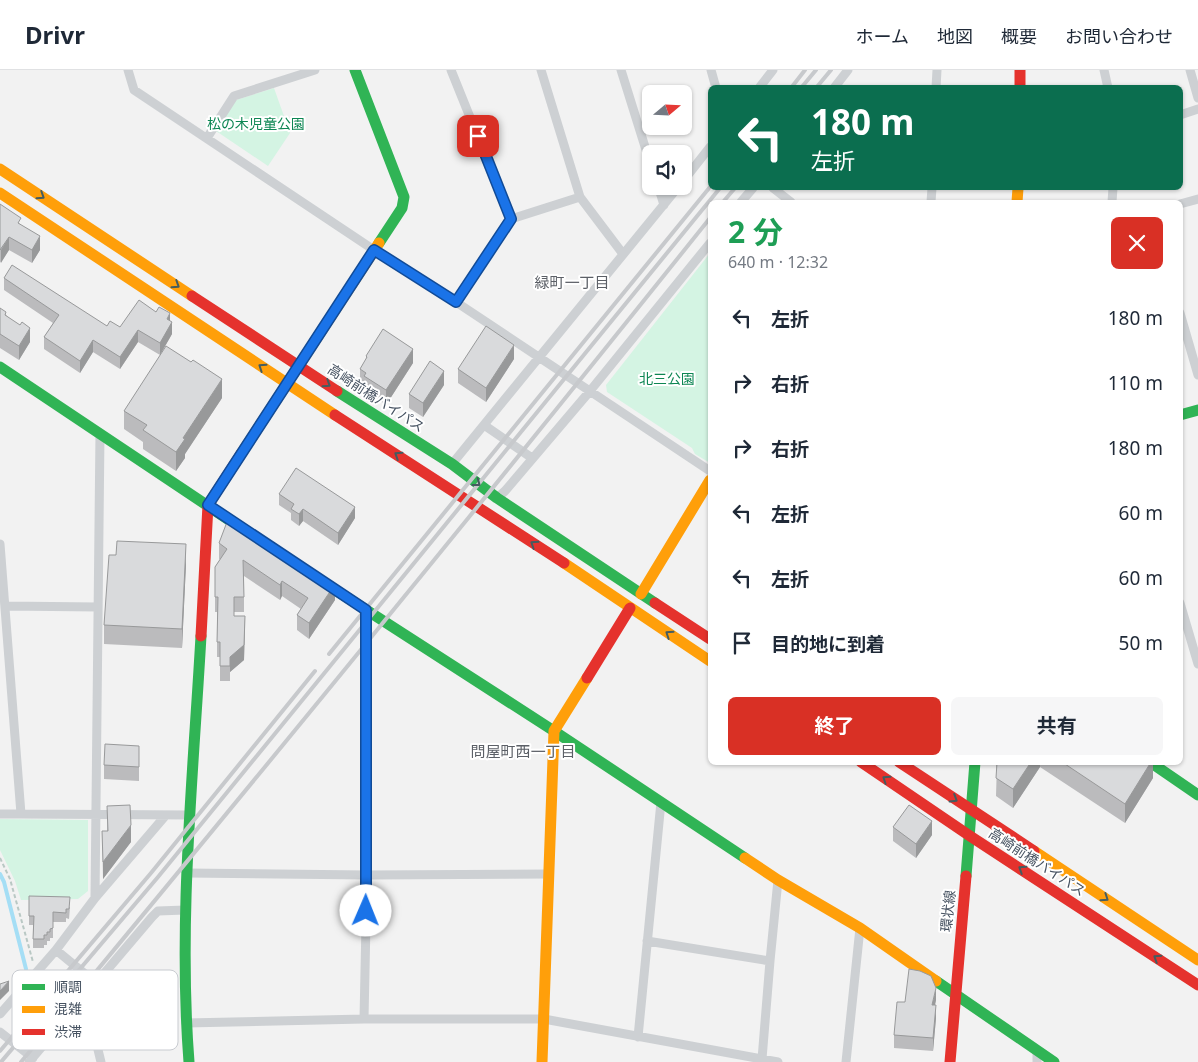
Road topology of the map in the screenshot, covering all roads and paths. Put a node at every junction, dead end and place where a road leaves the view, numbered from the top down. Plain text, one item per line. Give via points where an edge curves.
1 (128, 70) edge
2 (315, 70) edge
3 (355, 70) edge
4 (451, 70) edge
5 (541, 70) edge
6 (621, 70) edge
7 (711, 70) edge
8 (774, 70) edge
9 (848, 70) edge
10 (937, 70) edge
11 (1020, 70) edge
12 (1104, 70) edge
13 (1190, 70) edge
14 (715, 85) edge
15 (762, 85) edge
16 (836, 85) edge
17 (936, 85) edge
18 (1020, 85) edge
19 (1107, 85) edge
20 (1198, 98) edge
21 (1198, 110) edge
22 (1183, 114) edge
23 (207, 138) junction
24 (644, 145) edge
25 (708, 150) edge
26 (0, 169) edge
27 (692, 170) edge
28 (751, 190) edge
29 (776, 190) edge
30 (0, 193) edge
31 (661, 195) edge
32 (672, 195) edge
33 (580, 197) junction
34 (1198, 199) edge
35 (743, 200) edge
36 (788, 200) edge
37 (1183, 203) edge
38 (664, 205) junction
39 (511, 219) junction
40 (708, 245) edge
41 (374, 250) junction
42 (623, 254) junction
43 (456, 302) junction
44 (1183, 323) edge
45 (539, 358) junction
46 (298, 366) junction
47 (0, 367) edge
48 (1198, 375) edge
49 (286, 383) junction
50 (590, 391) junction
51 (1198, 410) edge
52 (1183, 414) edge
53 (484, 425) junction
54 (100, 433) junction
55 (532, 458) junction
56 (452, 464) junction
57 (708, 470) edge
58 (708, 483) edge
59 (497, 498) junction
60 (208, 505) junction
61 (252, 535) edge
62 (0, 544) edge
63 (317, 578) edge
64 (641, 594) junction
65 (5, 606) junction
66 (98, 607) junction
67 (630, 608) junction
68 (366, 610) junction
69 (1183, 610) edge
70 (1194, 637) edge
71 (708, 638) edge
72 (708, 661) edge
73 (1198, 664) edge
74 (554, 730) junction
75 (865, 765) edge
76 (904, 765) edge
77 (975, 765) edge
78 (1155, 765) edge
79 (1198, 795) edge
80 (661, 802) junction
81 (972, 809) junction
82 (0, 814) edge
83 (21, 814) junction
84 (96, 814) junction
85 (166, 815) junction
86 (190, 815) junction
87 (970, 836) junction
88 (0, 858) edge
89 (187, 873) junction
90 (549, 874) junction
91 (367, 876) junction
92 (778, 880) junction
93 (95, 898) junction
94 (185, 910) junction
95 (860, 928) junction
96 (647, 941) junction
97 (56, 950) junction
98 (1198, 960) edge
99 (770, 961) junction
100 (35, 970) edge
101 (38, 970) edge
102 (78, 970) edge
103 (108, 970) edge
104 (1198, 985) edge
105 (954, 992) junction
106 (12, 1000) edge
107 (0, 1014) edge
108 (364, 1019) junction
109 (544, 1019) junction
110 (186, 1022) junction
111 (0, 1032) edge
112 (638, 1036) junction
113 (12, 1043) edge
114 (20, 1050) edge
115 (40, 1050) edge
116 (1037, 1057) edge
117 (762, 1059) junction
118 (31, 1060) edge
119 (189, 1062) edge
120 (542, 1062) edge
121 (778, 1062) edge
122 (846, 1062) edge
123 (950, 1062) edge
124 (1054, 1062) edge

1 - 23 street via 134,90
2 - 23 street via 234,96
3 - 41 main road via 404,197 402,208
4 - 39 street
5 - 33 street
6 - 24 street
7 - 14 street
8 - 15 street
9 - 16 street
10 - 17 street
11 - 18 main road
12 - 19 street
13 - 20 street
21 - 22 street
23 - 41 street
25 - 27 street
26 -> 46 main road, 高崎前橋バイパス
28 - 35 street
29 - 36 street
49 -> 30 main road
31 - 38 street
32 - 38 street
33 - 39 street
33 - 42 street
34 - 37 street
38 - 42 street
39 - 43 street
40 - 50 street
41 - 43 street
41 - 46 main road
42 - 45 street
43 - 45 street
44 - 48 street
45 - 50 street
45 - 53 street
46 - 49 main road
46 -> 56 main road, 高崎前橋バイパス
47 - 54 main road
49 - 60 main road
67 -> 49 main road
50 - 55 street
50 - 57 street
51 - 52 main road
53 - 55 street
53 - 56 street
54 - 60 main road
54 - 66 street
55 - 59 street
56 -> 59 main road, 高崎前橋バイパス
58 - 64 main road
59 - 64 main road, 高崎前橋バイパス
60 - 61 main road
60 - 86 main road
62 - 65 street
63 - 68 main road
64 - 71 main road, 高崎前橋バイパス
65 - 66 street
65 - 83 street
66 - 84 street
72 -> 67 main road
67 - 74 main road
68 - 74 main road
68 - 91 street
69 - 70 street
70 - 73 street
74 - 80 main road
74 - 90 main road
87 -> 75 main road, 高崎前橋バイパス
76 -> 81 main road, 高崎前橋バイパス
77 - 81 main road, 環状線
78 - 79 main road
80 - 92 main road
80 - 96 street
81 - 87 main road, 環状線
81 -> 98 main road, 高崎前橋バイパス
82 - 83 street
83 - 84 street
84 - 85 street
84 - 93 street
85 - 86 street
85 - 93 street
86 - 89 main road
104 -> 87 main road, 高崎前橋バイパス
87 - 105 main road, 環状線
88 - 100 path via 10,879
89 - 91 street
89 - 94 main road
90 - 91 street
90 - 109 main road
91 - 108 street
92 - 95 main road
92 - 99 street
93 - 97 street
94 - 103 street via 158,911
94 - 110 main road
95 - 105 main road
95 - 122 street
96 - 99 street
96 - 112 street
97 - 101 street
97 - 102 street
99 - 117 street
105 - 116 main road
105 - 123 main road, 環状線
106 - 107 street
108 - 109 street
108 - 110 street
109 - 112 street
109 - 120 main road
110 - 119 main road
111 - 113 street
112 - 117 street
114 - 118 street
115 - 118 street
116 - 124 main road
117 - 121 street

